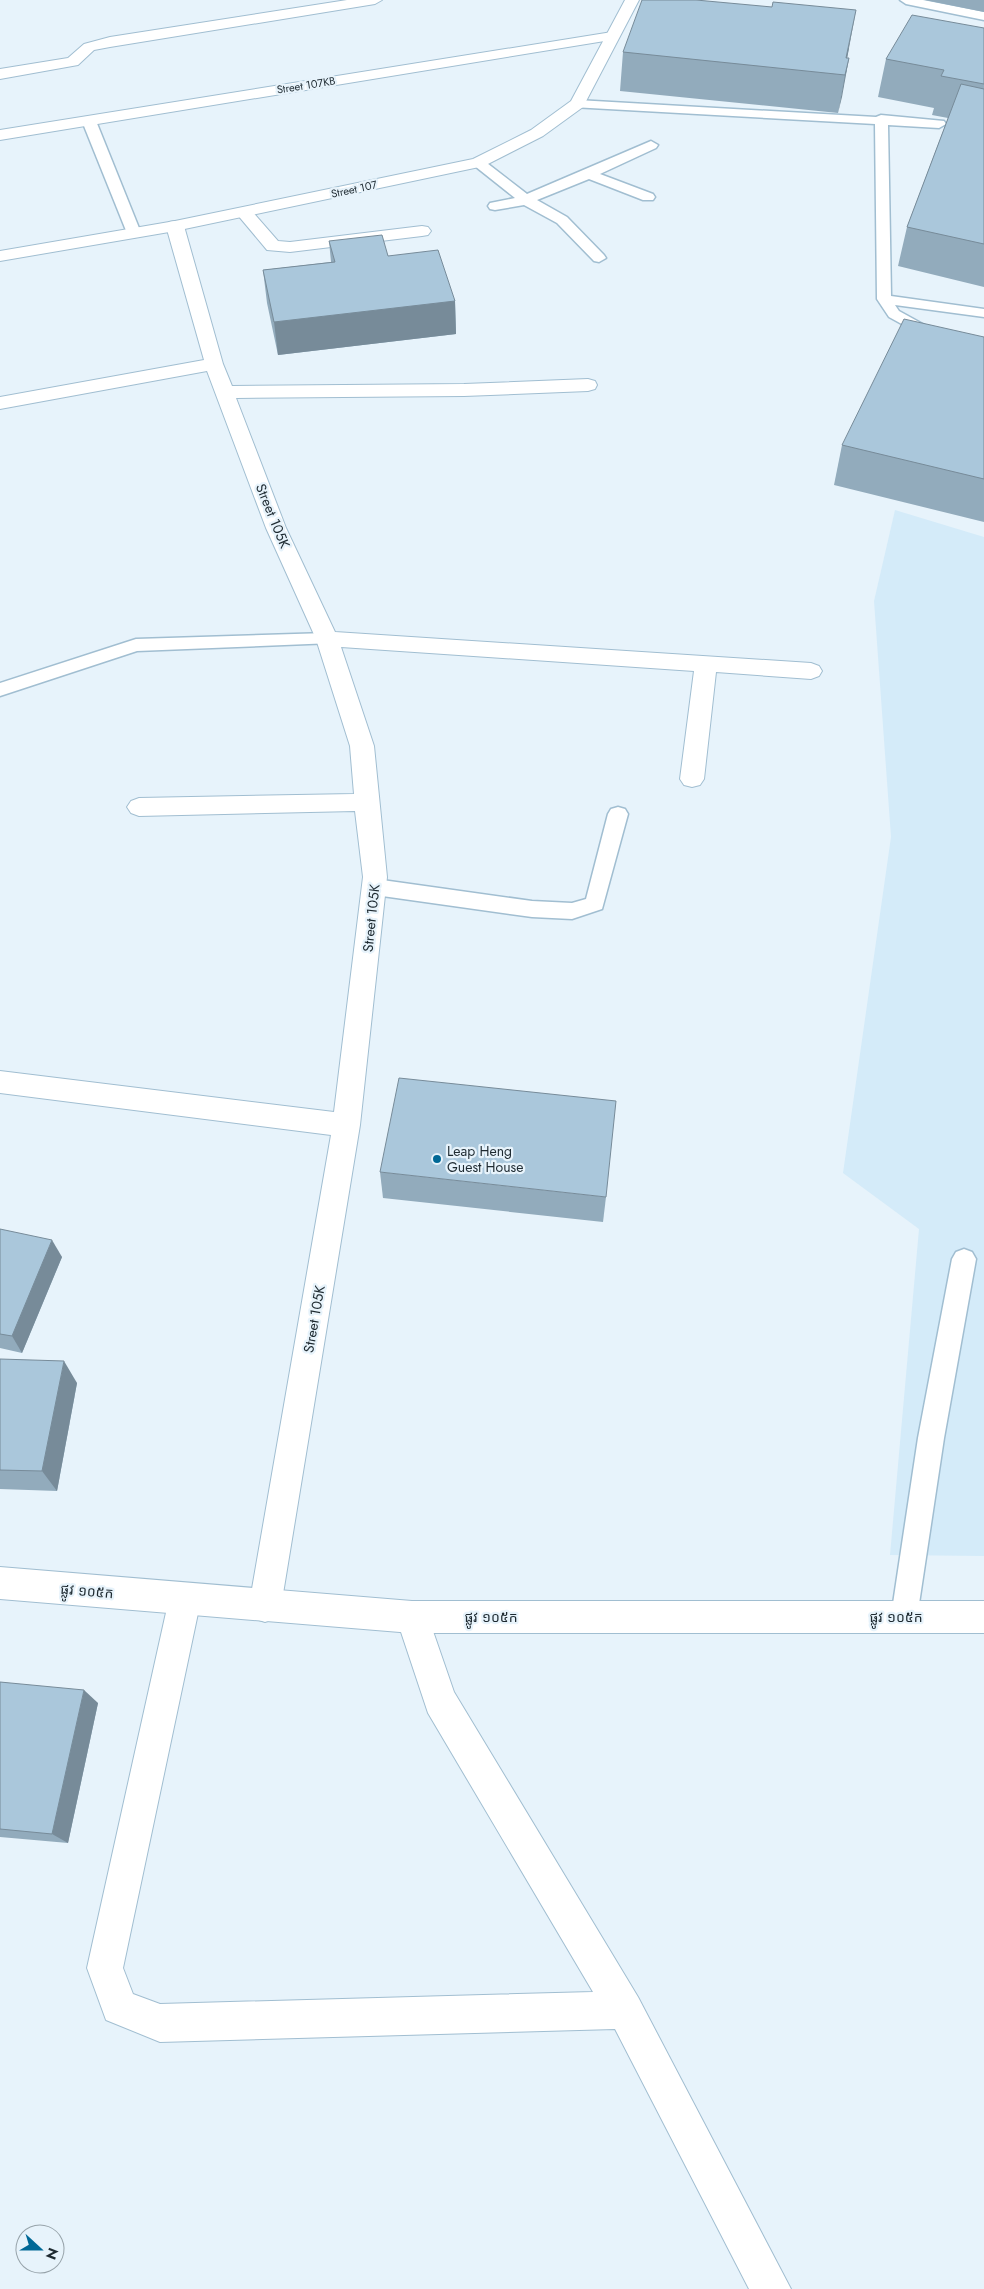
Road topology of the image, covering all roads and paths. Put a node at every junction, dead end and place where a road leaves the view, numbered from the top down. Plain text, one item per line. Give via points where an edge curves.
1 (375, 0) edge
2 (632, 0) edge
3 (906, 0) edge
4 (984, 16) edge
5 (612, 36) junction
6 (0, 74) edge
7 (577, 104) junction
8 (881, 119) junction
9 (89, 120) junction
10 (939, 124) dead end
11 (0, 135) edge
12 (651, 145) dead end
13 (478, 163) junction
14 (590, 174) junction
15 (648, 197) dead end
16 (526, 200) junction
17 (495, 206) dead end
18 (244, 213) junction
19 (175, 226) junction
20 (422, 231) dead end
21 (134, 233) junction
22 (0, 256) edge
23 (598, 258) dead end
24 (884, 299) junction
25 (984, 313) edge
26 (984, 348) edge
27 (214, 364) junction
28 (588, 384) dead end
29 (225, 392) junction
30 (0, 403) edge
31 (327, 639) junction
32 (706, 664) junction
33 (811, 671) dead end
34 (0, 690) edge
35 (692, 779) dead end
36 (366, 802) junction
37 (139, 806) dead end
38 (618, 814) dead end
39 (375, 886) junction
40 (0, 1082) edge
41 (346, 1126) junction
42 (964, 1259) dead end
43 (0, 1583) edge
44 (186, 1599) junction
45 (265, 1606) junction
46 (412, 1617) junction
47 (904, 1617) junction
48 (984, 1617) edge
49 (625, 2010) junction
50 (771, 2289) edge

1 - 6 street via 98,44 73,62
2 - 5 street, Street 107
3 - 4 lane
5 - 7 street, Street 107
5 - 9 street, Street 107KB
7 - 8 lane
7 - 13 street, Street 107 via 537,133
8 - 10 lane
8 - 24 lane
9 - 11 street, Street 107KB
9 - 21 lane
12 - 14 lane
13 - 16 lane
13 - 18 street, Street 107
14 - 15 lane
14 - 16 lane
16 - 17 lane
16 - 23 lane via 562,220
18 - 19 street, Street 107
18 - 20 street via 273,246 290,247
19 - 21 street, Street 107
19 - 27 street, Street 105K
21 - 22 street, Street 107
24 - 25 lane
24 - 26 lane via 894,314 934,336
27 - 29 street, Street 105K
27 - 30 street
28 - 29 street via 464,390
29 - 31 street, Street 105K via 276,528
31 - 32 street
31 - 34 lane via 136,645
31 - 36 street, Street 105K via 362,746
32 - 33 street
32 - 35 street
36 - 37 street
36 - 39 street, Street 105K
38 - 39 lane via 595,904 580,909 532,909
39 - 41 street, Street 105K
40 - 41 street
41 - 45 street, Street 105K
42 - 47 lane via 931,1438
43 - 44 street, ផ្លូវ ១០៥ក
44 - 45 street, ផ្លូវ ១០៥ក
44 - 49 street via 105,1968 119,2007 160,2023
45 - 46 street, ផ្លូវ ១០៥ក
46 - 47 street, ផ្លូវ ១០៥ក
46 - 49 street via 440,1701
47 - 48 street, ផ្លូវ ១០៥ក
49 - 50 street

